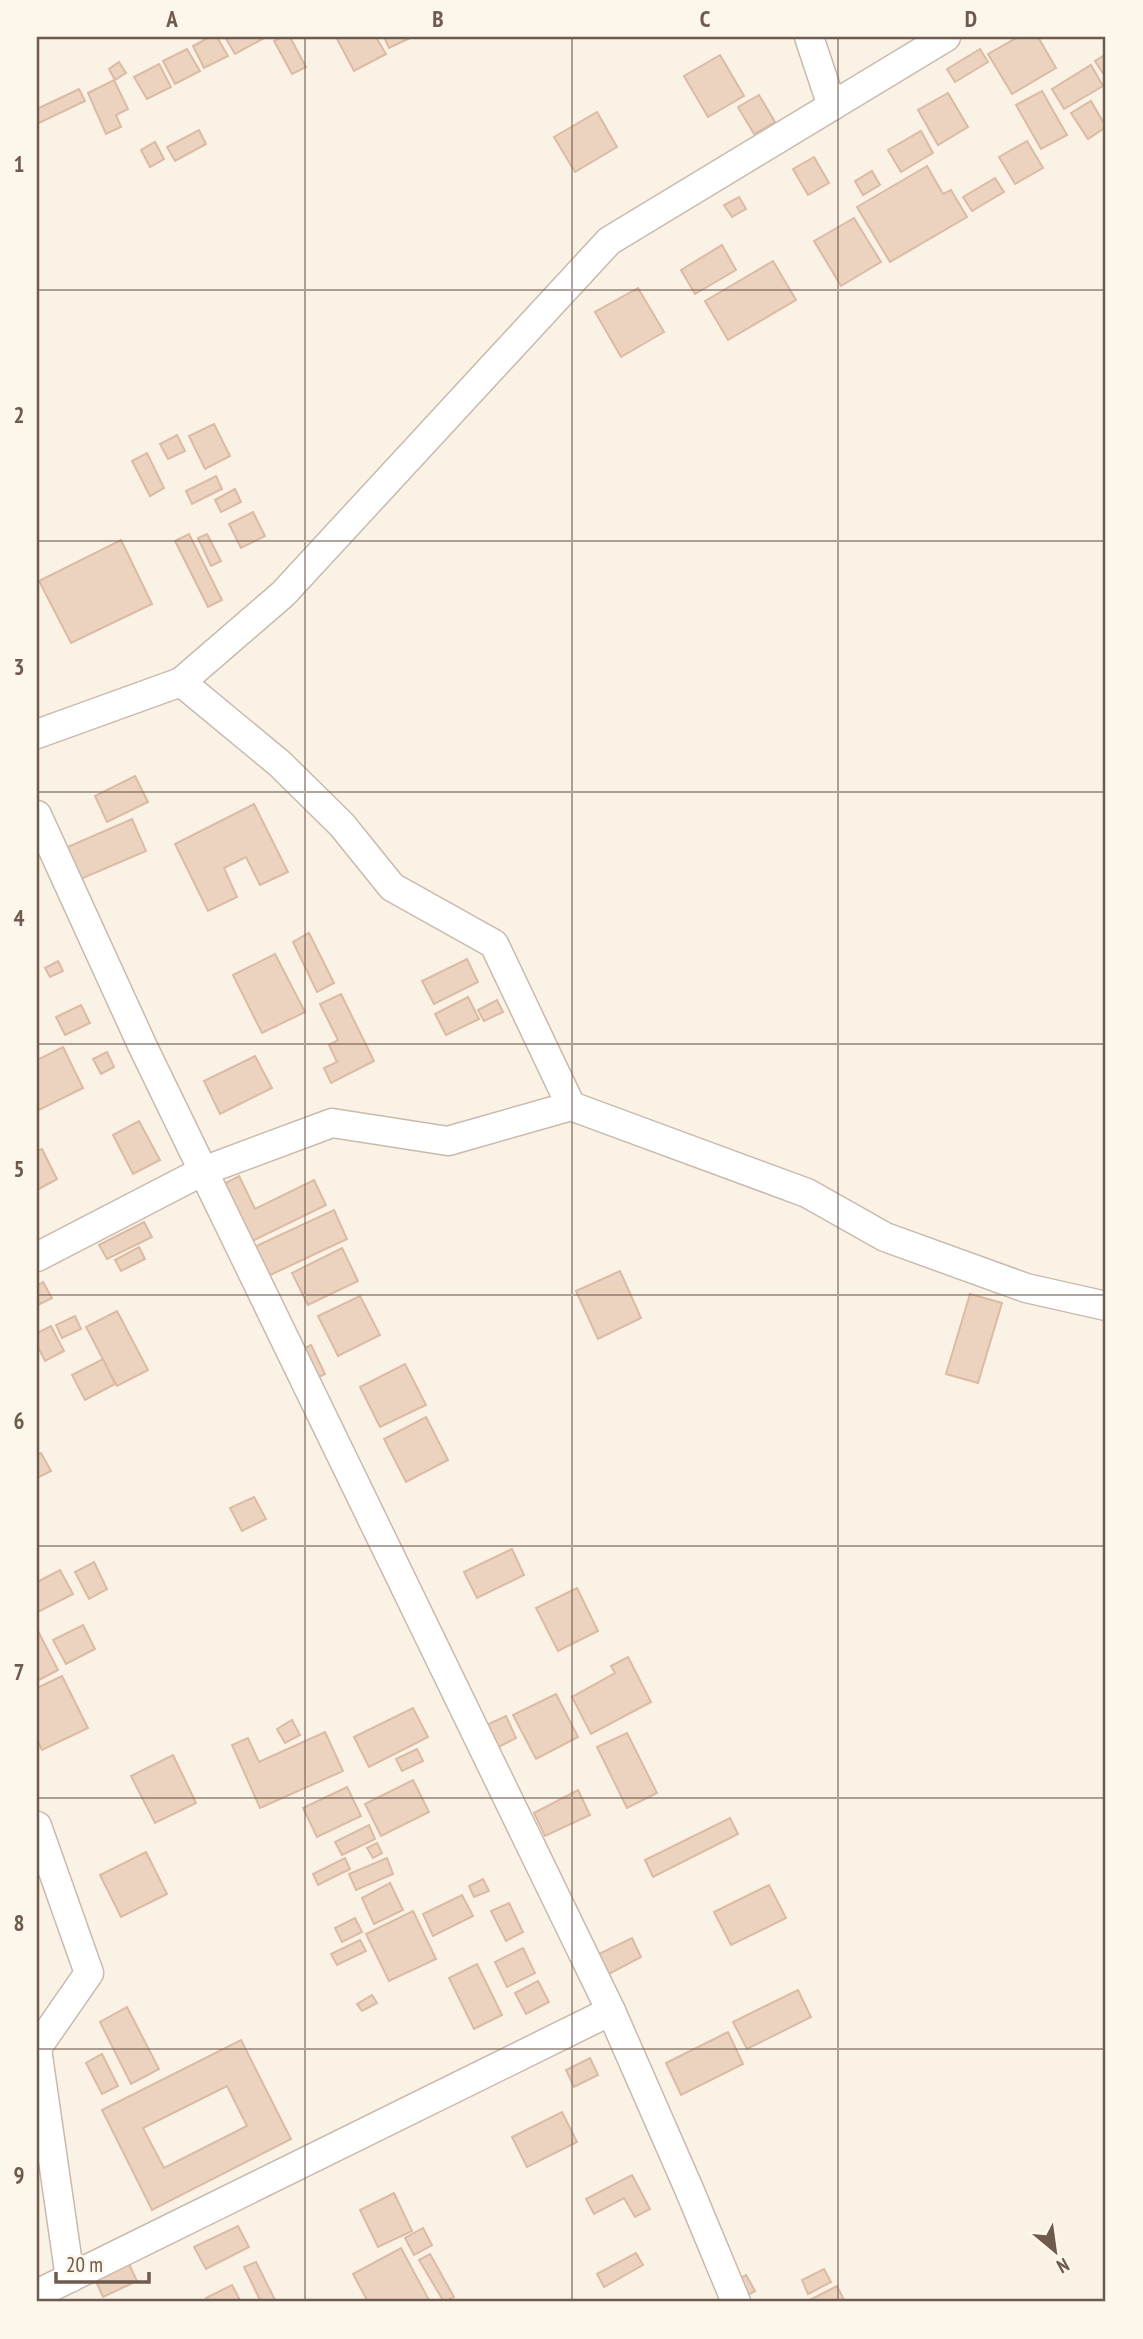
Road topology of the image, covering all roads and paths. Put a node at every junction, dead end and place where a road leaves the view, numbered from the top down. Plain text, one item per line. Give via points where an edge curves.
1 (809, 37) edge
2 (946, 37) edge
3 (832, 106) junction
4 (181, 682) junction
5 (37, 734) edge
6 (37, 815) edge
7 (571, 1106) junction
8 (203, 1171) junction
9 (37, 1257) edge
10 (1106, 1306) edge
11 (37, 1826) edge
12 (611, 2011) junction
13 (37, 2049) edge
14 (70, 2278) junction
15 (37, 2294) edge
16 (736, 2302) edge

1 - 3 street
2 - 3 street
3 - 4 street via 608,241 284,594
4 - 5 street
4 - 7 street via 279,763 342,825 392,887 494,944
6 - 8 street
7 - 8 street via 448,1141 332,1123
7 - 10 street via 807,1193 885,1237 1026,1288
8 - 9 street
8 - 12 street
11 - 13 street via 89,1973
12 - 14 street
12 - 16 street
13 - 14 street
14 - 15 street

